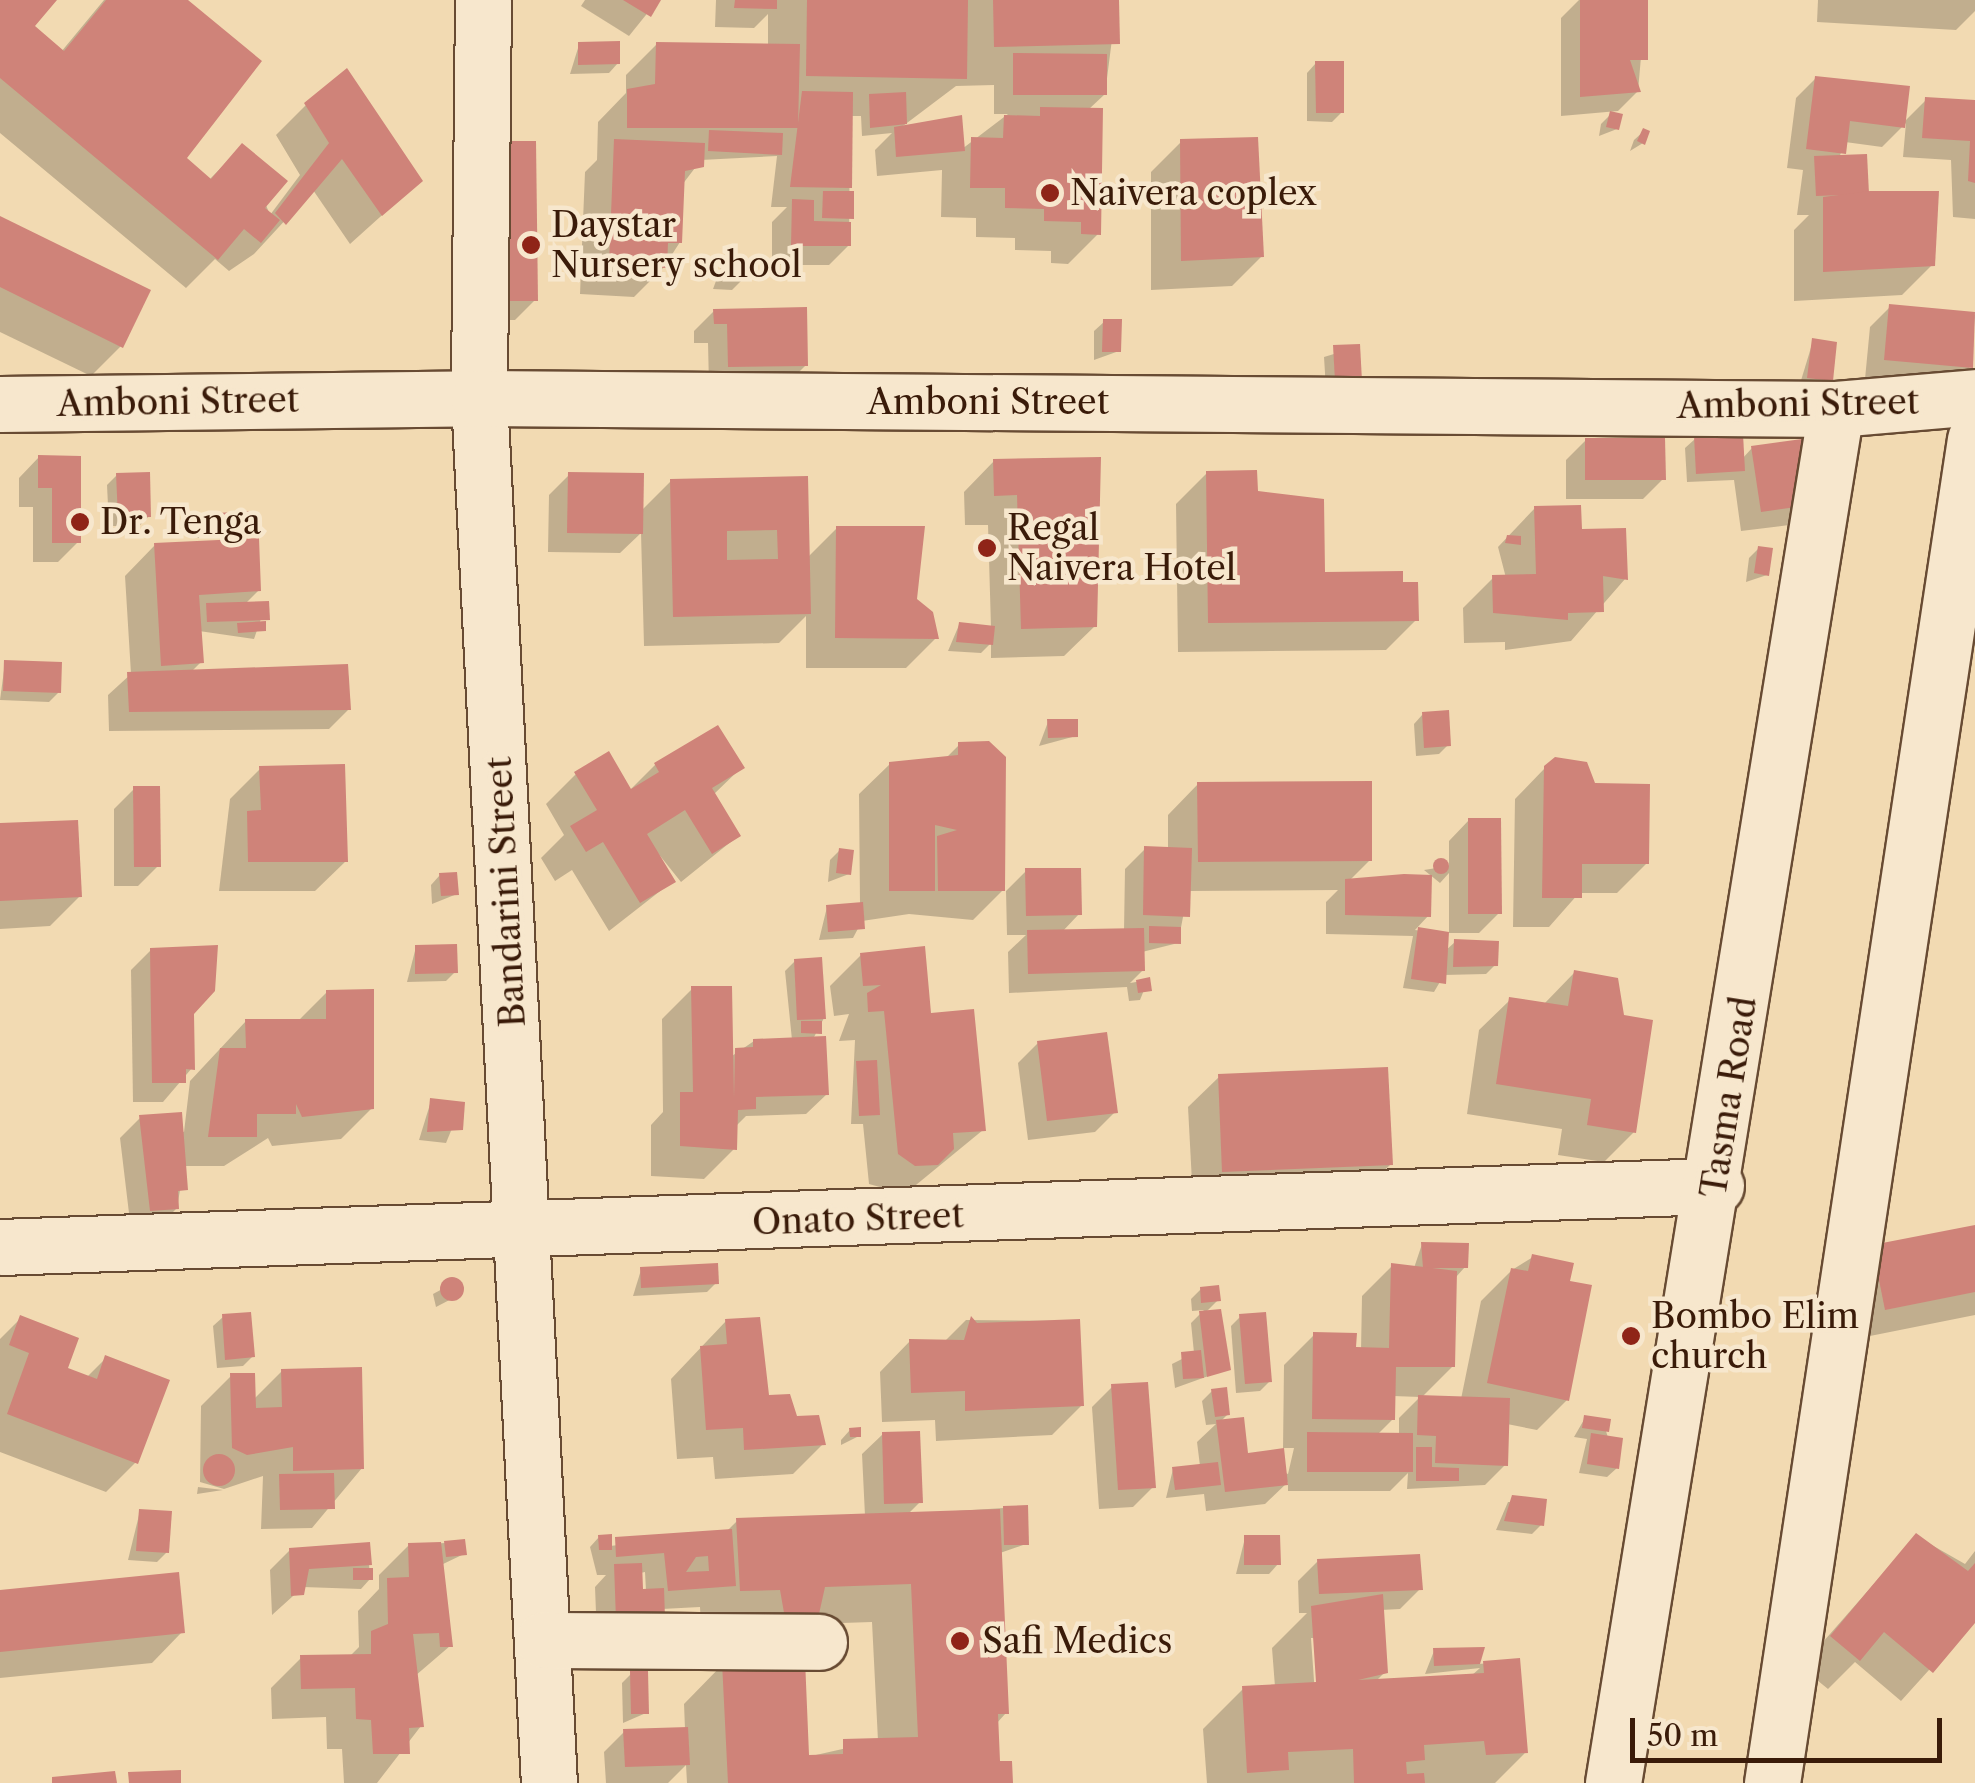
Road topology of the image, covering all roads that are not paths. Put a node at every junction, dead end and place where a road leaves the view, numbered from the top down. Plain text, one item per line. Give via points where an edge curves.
1 (483, 0) edge
2 (1975, 397) edge
3 (479, 398) junction
4 (0, 404) edge
5 (1836, 409) junction
6 (1975, 439) edge
7 (1716, 1186) junction
8 (524, 1232) junction
9 (0, 1247) edge
10 (542, 1640) junction
11 (819, 1642) dead end
12 (549, 1783) edge
13 (1613, 1783) edge
14 (1772, 1783) edge

1 - 3 street, Bandarini Street
2 - 5 street, Amboni Street
3 - 4 street, Amboni Street
3 - 5 street, Amboni Street
3 - 8 street, Bandarini Street
5 - 7 street, Tasma Road
6 - 14 street
7 - 8 street, Onato Street
7 - 13 street, Tasma Road
8 - 9 street, Onato Street
8 - 10 street, Bandarini Street
10 - 11 street
10 - 12 street, Bandarini Street

